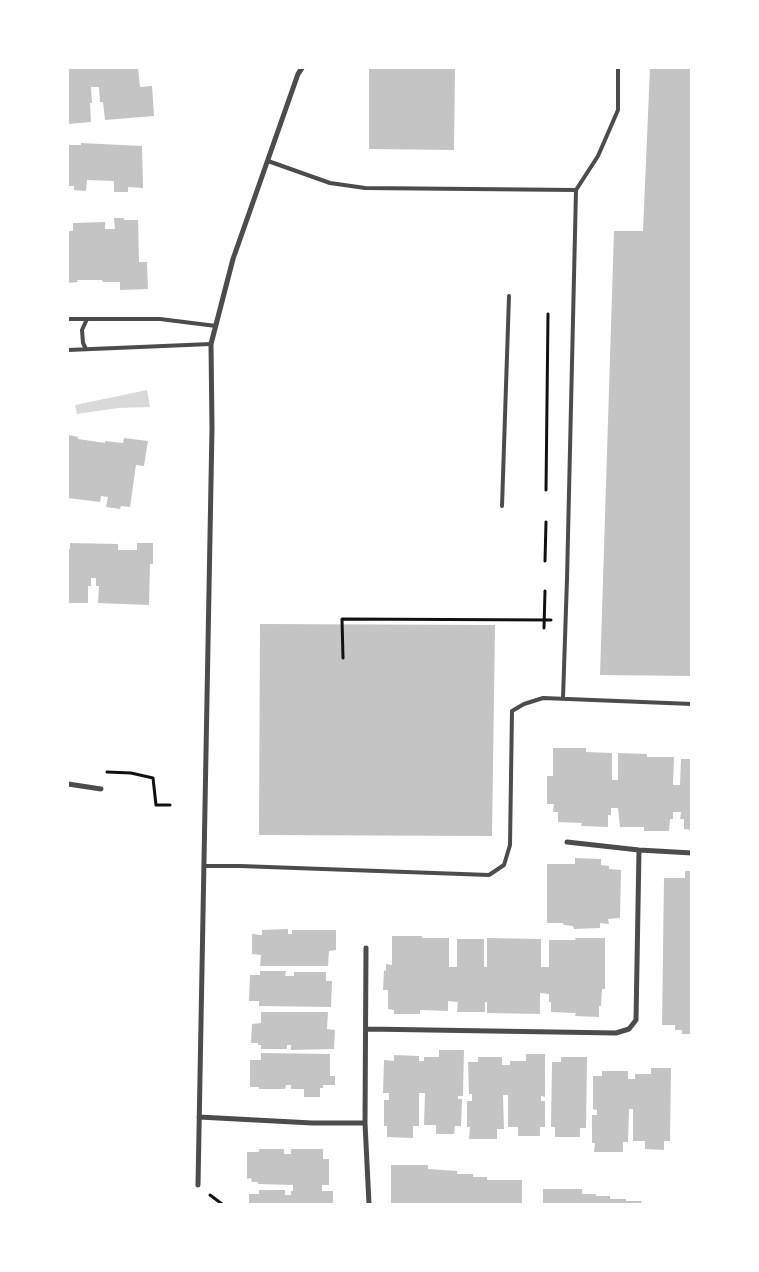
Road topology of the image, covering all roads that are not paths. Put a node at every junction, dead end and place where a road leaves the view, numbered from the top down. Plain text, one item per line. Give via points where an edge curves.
1 (297, 68) edge
2 (302, 68) edge
3 (618, 68) edge
4 (298, 74) junction
5 (268, 161) junction
6 (576, 190) junction
7 (509, 296) dead end
8 (68, 319) edge
9 (87, 319) junction
10 (216, 326) junction
11 (211, 344) junction
12 (86, 349) junction
13 (68, 350) edge
14 (502, 506) dead end
15 (563, 698) junction
16 (692, 704) edge
17 (68, 784) edge
18 (101, 789) dead end
19 (567, 842) dead end
20 (639, 850) junction
21 (692, 853) edge
22 (204, 866) junction
23 (366, 948) dead end
24 (367, 1029) junction
25 (199, 1117) junction
26 (365, 1123) junction
27 (198, 1185) dead end
28 (369, 1204) edge

1 - 4 street
2 - 4 street
3 - 6 lane via 618,110 598,156
4 - 5 street
5 - 6 lane via 330,183 365,188
5 - 10 street via 233,259
6 - 15 lane
7 - 14 lane
8 - 9 lane
9 - 10 lane via 160,319
9 - 12 lane via 82,330
10 - 11 street
11 - 12 lane
11 - 22 street
12 - 13 lane
15 - 16 lane
15 - 22 lane via 543,698 512,711 510,845 504,865 489,875
17 - 18 street
19 - 20 street
20 - 21 street
20 - 24 street via 636,1020 629,1030 616,1033
22 - 25 street
23 - 24 street
24 - 26 street
25 - 26 street
25 - 27 street
26 - 28 street

